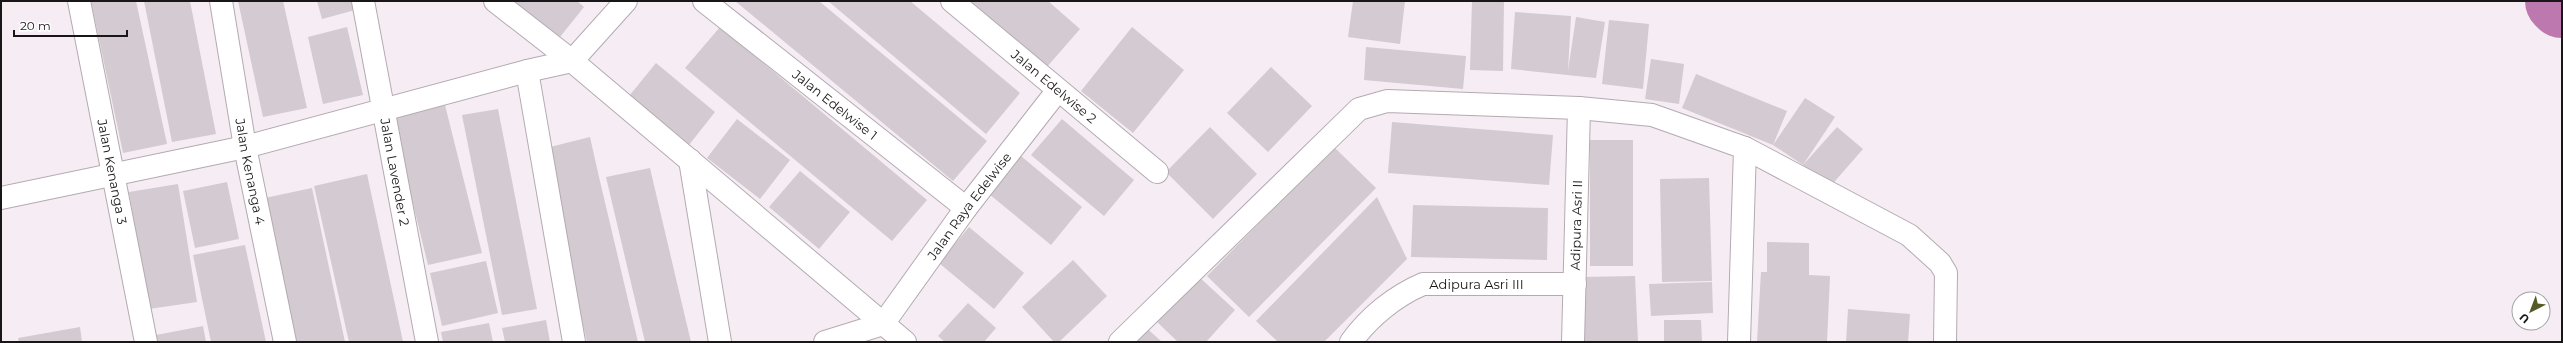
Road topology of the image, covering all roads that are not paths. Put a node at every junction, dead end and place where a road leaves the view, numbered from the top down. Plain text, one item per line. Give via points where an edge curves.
1 (79, 1) edge
2 (221, 1) edge
3 (363, 1) edge
4 (495, 1) edge
5 (626, 1) edge
6 (704, 1) edge
7 (952, 1) edge
8 (572, 62) junction
9 (527, 71) junction
10 (1058, 90) junction
11 (1579, 108) junction
12 (384, 109) junction
13 (245, 147) junction
14 (1745, 148) junction
15 (690, 160) junction
16 (1157, 172) dead end
17 (113, 176) junction
18 (1, 198) edge
19 (966, 208) junction
20 (1575, 284) junction
21 (883, 324) junction
22 (146, 342) edge
23 (285, 342) edge
24 (427, 342) edge
25 (574, 342) edge
26 (720, 342) edge
27 (825, 342) edge
28 (905, 342) edge
29 (1120, 342) edge
30 (1351, 342) edge
31 (1573, 342) edge
32 (1739, 342) edge
33 (1945, 342) edge

1 - 17 street, Jalan Kenanga 3
2 - 13 street, Jalan Kenanga 4
3 - 12 street, Jalan Lavender 2
4 - 8 street
5 - 8 street
6 - 19 street, Jalan Edelwise 1
7 - 10 street, Jalan Edelwise 2
8 - 9 street
8 - 15 street
9 - 12 street
9 - 25 street
10 - 16 street, Jalan Edelwise 2
10 - 19 street, Jalan Raya Edelwise
11 - 14 street via 1652,115
11 - 20 street, Adipura Asri II
11 - 29 street via 1387,101 1359,109
12 - 13 street
12 - 24 street, Jalan Lavender 2
13 - 17 street
13 - 23 street, Jalan Kenanga 4
14 - 32 street
14 - 33 street via 1909,235 1940,263 1946,273
15 - 21 street
15 - 26 street
17 - 18 street
17 - 22 street, Jalan Kenanga 3
19 - 21 street, Jalan Raya Edelwise
20 - 30 street, Adipura Asri III via 1423,284 1402,293 1382,309
20 - 31 street, Adipura Asri II
21 - 27 street
21 - 28 street

